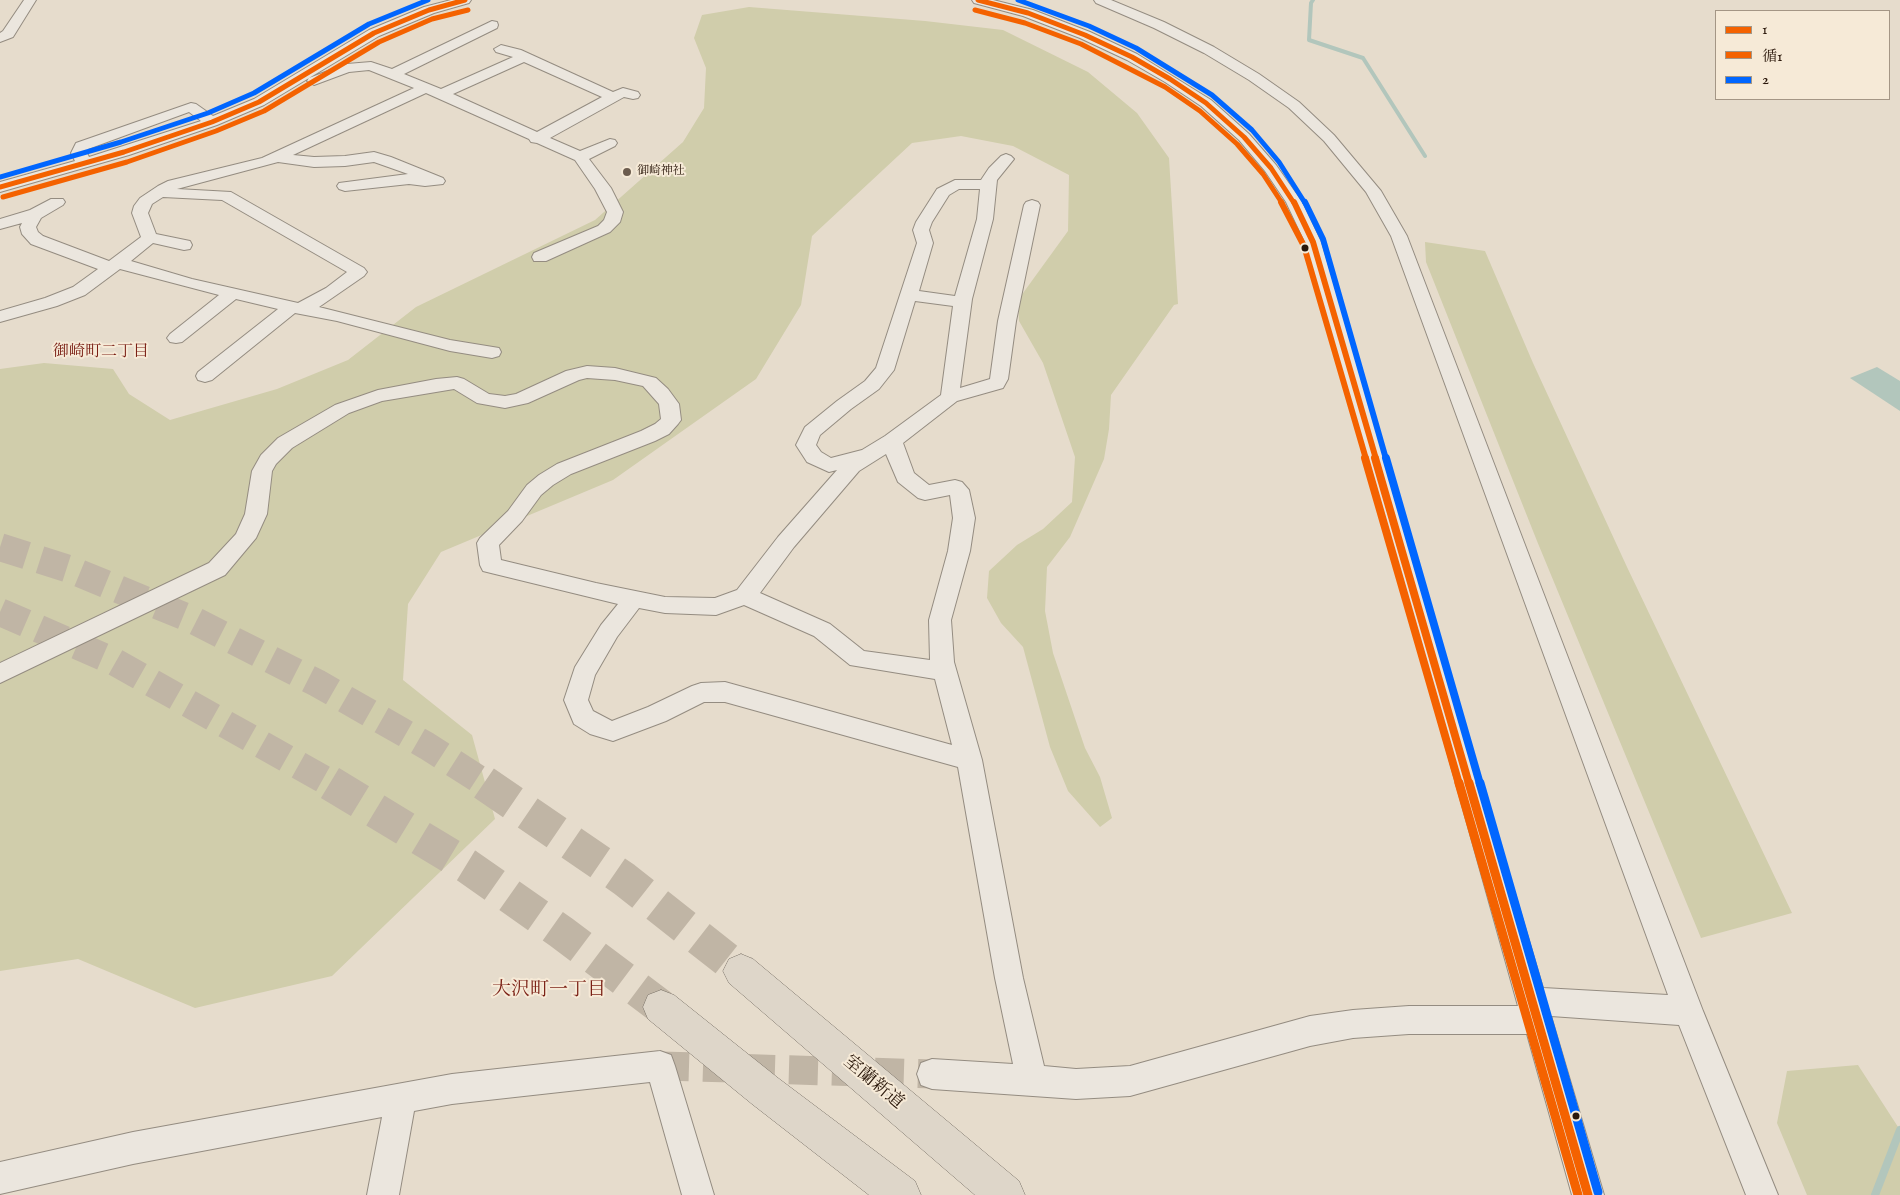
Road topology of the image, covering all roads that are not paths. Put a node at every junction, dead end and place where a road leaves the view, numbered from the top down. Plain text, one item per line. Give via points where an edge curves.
1 (30, 0) edge
2 (465, 0) edge
3 (978, 0) edge
4 (1100, 0) edge
5 (492, 25) dead end
6 (0, 38) edge
7 (501, 49) dead end
8 (524, 57) junction
9 (393, 74) junction
10 (294, 81) junction
11 (425, 88) junction
12 (440, 94) junction
13 (634, 95) dead end
14 (613, 97) junction
15 (212, 122) junction
16 (536, 139) junction
17 (610, 143) dead end
18 (276, 157) junction
19 (580, 157) junction
20 (1006, 159) dead end
21 (84, 163) junction
22 (5, 185) edge
23 (989, 185) junction
24 (345, 186) dead end
25 (159, 192) junction
26 (27, 199) dead end
27 (58, 202) dead end
28 (1032, 205) dead end
29 (35, 214) junction
30 (0, 224) edge
31 (149, 237) junction
32 (184, 245) dead end
33 (540, 257) dead end
34 (114, 265) junction
35 (233, 293) junction
36 (908, 295) junction
37 (962, 302) junction
38 (295, 308) junction
39 (0, 317) edge
40 (176, 338) dead end
41 (492, 352) dead end
42 (205, 376) dead end
43 (950, 398) junction
44 (892, 441) junction
45 (867, 456) junction
46 (745, 596) junction
47 (634, 599) junction
48 (944, 671) junction
49 (0, 674) edge
50 (969, 760) junction
51 (741, 971) tunnel mouth
52 (661, 1006) tunnel mouth
53 (1534, 1010) junction
54 (1688, 1011) junction
55 (932, 1074) tunnel mouth
56 (1032, 1080) junction
57 (401, 1099) junction
58 (0, 1178) edge
59 (383, 1195) edge
60 (698, 1195) edge
61 (901, 1195) edge
62 (1005, 1195) edge
63 (1588, 1195) edge
64 (1762, 1195) edge

1 - 6 street via 8,34
2 - 10 street via 429,10 374,33
3 - 53 street via 1028,13 1085,34 1170,79 1206,103 1244,137 1294,202 1313,242
4 - 54 street via 1209,50 1294,105 1329,138 1377,198 1399,236
5 - 9 street
7 - 8 street
8 - 12 street
8 - 14 street
9 - 10 street via 362,66 347,68 309,83
9 - 11 street
10 - 15 street via 259,102
11 - 12 street
11 - 18 street
12 - 16 street
13 - 14 street via 623,92
14 - 16 street
15 - 21 street
15 - 21 street via 191,107 81,146 79,153
16 - 19 street
17 - 19 street
18 - 24 street via 314,162 374,157 443,178 429,182 410,179
18 - 25 street via 174,184
19 - 33 street via 603,188 614,212 612,222 604,229
20 - 23 street via 994,171
21 - 22 street
22 - 26 street
23 - 36 street via 963,184 943,192 921,230 924,242
23 - 37 street via 985,219
25 - 31 street via 146,201 140,213
25 - 38 street via 225,195 358,272 311,305
27 - 29 street
28 - 43 street via 1007,321 999,379 996,384
29 - 30 street
29 - 34 street via 28,227 37,240
31 - 32 street
31 - 34 street
34 - 35 street
34 - 39 street via 79,291
35 - 38 street
35 - 40 street
36 - 37 street
36 - 45 street via 886,370 872,385 812,432 806,445 814,457 828,465
37 - 43 street
38 - 41 street
38 - 42 street
43 - 44 street
44 - 45 street
44 - 48 street via 905,477 925,494 955,487 959,490 964,518 959,551 940,620
45 - 46 street via 852,466 786,542
46 - 47 street via 716,607 665,605
46 - 48 street via 822,630 858,660
47 - 49 street via 491,566 488,543 546,480 564,469 662,429 671,420 669,404 661,393 649,382 587,372 573,375 521,399 505,402 484,399 457,383 436,385 378,396 342,409 299,433 268,460 262,471 256,514 245,538 217,569
47 - 50 street via 609,631 583,674 576,700 583,717 599,726 613,731 701,693 725,692
48 - 50 street
50 - 56 street via 1009,978
51 - 62 highway, 室蘭新道
52 - 61 highway
53 - 54 street
53 - 56 street via 1353,1024 1310,1031 1130,1081 1076,1084
53 - 63 street
54 - 64 street
55 - 56 street
57 - 58 street via 133,1148
57 - 59 street
57 - 60 street via 660,1066

